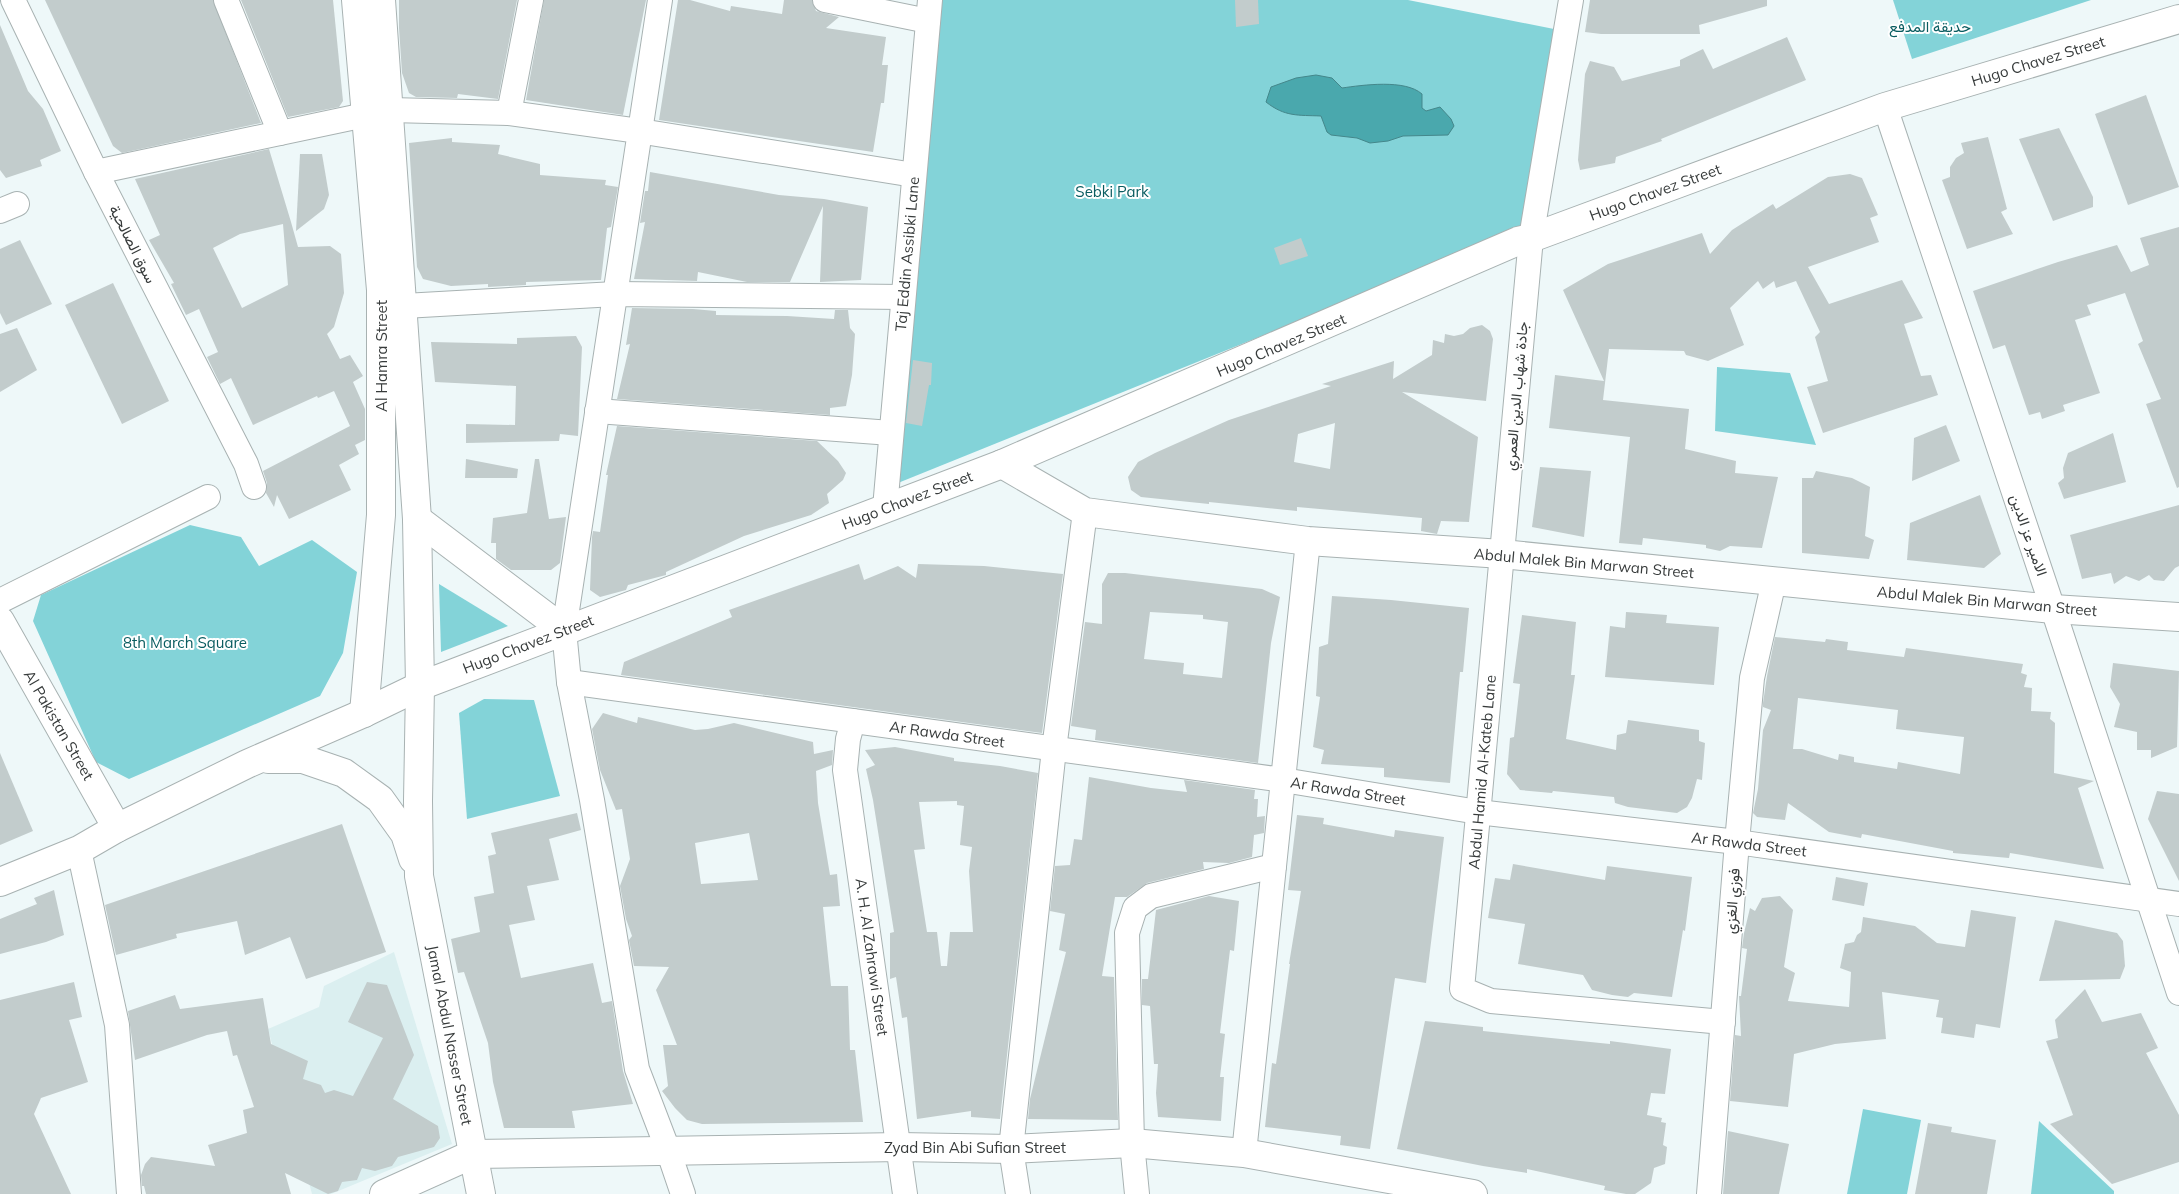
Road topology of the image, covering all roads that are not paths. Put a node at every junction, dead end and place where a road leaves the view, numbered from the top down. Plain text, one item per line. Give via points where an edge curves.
1 (13, 0) edge
2 (226, 0) edge
3 (356, 0) edge
4 (381, 0) edge
5 (531, 0) edge
6 (660, 0) edge
7 (825, 0) edge
8 (1569, 0) edge
9 (929, 10) edge
10 (2177, 16) edge
11 (1885, 107) junction
12 (378, 112) junction
13 (508, 113) junction
14 (639, 131) junction
15 (280, 133) junction
16 (96, 172) junction
17 (914, 175) junction
18 (1531, 238) junction
19 (615, 294) junction
20 (903, 297) junction
21 (404, 306) junction
22 (597, 411) junction
23 (891, 432) junction
24 (1002, 464) junction
25 (254, 487) dead end
26 (208, 497) dead end
27 (885, 508) junction
28 (1086, 512) junction
29 (418, 518) junction
30 (1308, 541) junction
31 (1502, 554) junction
32 (1774, 581) junction
33 (0, 601) edge
34 (2053, 609) junction
35 (2179, 617) edge
36 (0, 621) edge
37 (564, 630) junction
38 (570, 682) junction
39 (420, 686) junction
40 (364, 713) junction
41 (853, 721) junction
42 (1054, 749) junction
43 (259, 759) junction
44 (1283, 780) junction
45 (1478, 812) junction
46 (117, 828) junction
47 (1737, 842) junction
48 (79, 850) junction
49 (1274, 866) junction
50 (419, 876) junction
51 (0, 882) edge
52 (2147, 899) junction
53 (2179, 904) edge
54 (2179, 993) edge
55 (1723, 1022) junction
56 (1132, 1143) junction
57 (900, 1147) junction
58 (1011, 1149) junction
59 (668, 1150) junction
60 (1244, 1153) junction
61 (473, 1154) junction
62 (129, 1194) edge
63 (384, 1194) edge
64 (480, 1194) edge
65 (683, 1194) edge
66 (905, 1194) edge
67 (1018, 1194) edge
68 (1137, 1194) edge
69 (1473, 1194) edge
70 (1709, 1194) edge

1 - 16 street, سوق الصالحية
2 - 15 street
3 - 12 street, Al Hamra Street
4 - 12 street, Al Hamra Street
5 - 13 street
6 - 14 street
7 - 9 street
8 - 18 street, جادة شهاب الدين العمري
9 - 17 street, Taj Eddin Assibki Lane
10 - 11 street, Hugo Chavez Street
11 - 18 street, Hugo Chavez Street
11 - 34 street, الامير عز الدين
12 - 13 street
12 - 15 street
12 - 21 street, Al Hamra Street
12 - 40 street, Al Hamra Street via 381,515
13 - 14 street
14 - 17 street
14 - 19 street
15 - 16 street
16 - 25 street, سوق الصالحية via 246,464
17 - 20 street, Taj Eddin Assibki Lane
18 - 24 street, Hugo Chavez Street
18 - 31 street, جادة شهاب الدين العمري
19 - 20 street
19 - 21 street
19 - 22 street
20 - 23 street, Taj Eddin Assibki Lane
21 - 29 street, Al Hamra Street
22 - 23 street
22 - 37 street
23 - 27 street, Taj Eddin Assibki Lane
24 - 27 street, Hugo Chavez Street
24 - 28 street, Abdul Malek Bin Marwan Street
26 - 33 street
27 - 37 street, Hugo Chavez Street
28 - 30 street, Abdul Malek Bin Marwan Street
28 - 42 street
29 - 37 street
29 - 39 street, Al Hamra Street
30 - 31 street, Abdul Malek Bin Marwan Street
30 - 44 street
31 - 32 street, Abdul Malek Bin Marwan Street
31 - 45 street, Abdul Hamid Al-Kateb Lane
32 - 34 street, Abdul Malek Bin Marwan Street
32 - 47 street, فوزي الغزي via 1752,678
34 - 35 street, Abdul Malek Bin Marwan Street
34 - 52 street, الامير عز الدين
36 - 46 street, Al Pakistan Street
37 - 38 street
37 - 39 street, Hugo Chavez Street
38 - 41 street, Ar Rawda Street
38 - 59 street via 637,1069
39 - 40 street, Hugo Chavez Street
39 - 50 street, Jamal Abdul Nasser Street
40 - 43 street, Hugo Chavez Street
41 - 42 street, Ar Rawda Street
41 - 57 street, A. H. Al Zahrawi Street via 846,770
42 - 44 street, Ar Rawda Street
42 - 58 street
43 - 46 street, Hugo Chavez Street
43 - 50 street, Jamal Abdul Nasser Street via 303,759 344,773 380,799 405,834
44 - 45 street, Ar Rawda Street
44 - 49 street
45 - 47 street, Ar Rawda Street
45 - 55 street, Abdul Hamid Al-Kateb Lane via 1462,989 1491,1002
46 - 48 street, Hugo Chavez Street
47 - 52 street, Ar Rawda Street
47 - 55 street, فوزي الغزي
48 - 51 street, Hugo Chavez Street
48 - 62 street via 117,1025
49 - 56 street via 1151,896 1135,908 1127,933
49 - 60 street
50 - 61 street, Jamal Abdul Nasser Street
52 - 53 street, Ar Rawda Street
52 - 54 street, الامير عز الدين
55 - 70 street, فوزي الغزي
56 - 58 street, Zyad Bin Abi Sufian Street
56 - 60 street, Zyad Bin Abi Sufian Street
56 - 68 street
57 - 58 street, Zyad Bin Abi Sufian Street
57 - 59 street, Zyad Bin Abi Sufian Street
57 - 66 street, A. H. Al Zahrawi Street
58 - 67 street
59 - 61 street, Zyad Bin Abi Sufian Street
59 - 65 street
60 - 69 street, Zyad Bin Abi Sufian Street
61 - 63 street
61 - 64 street, Jamal Abdul Nasser Street

